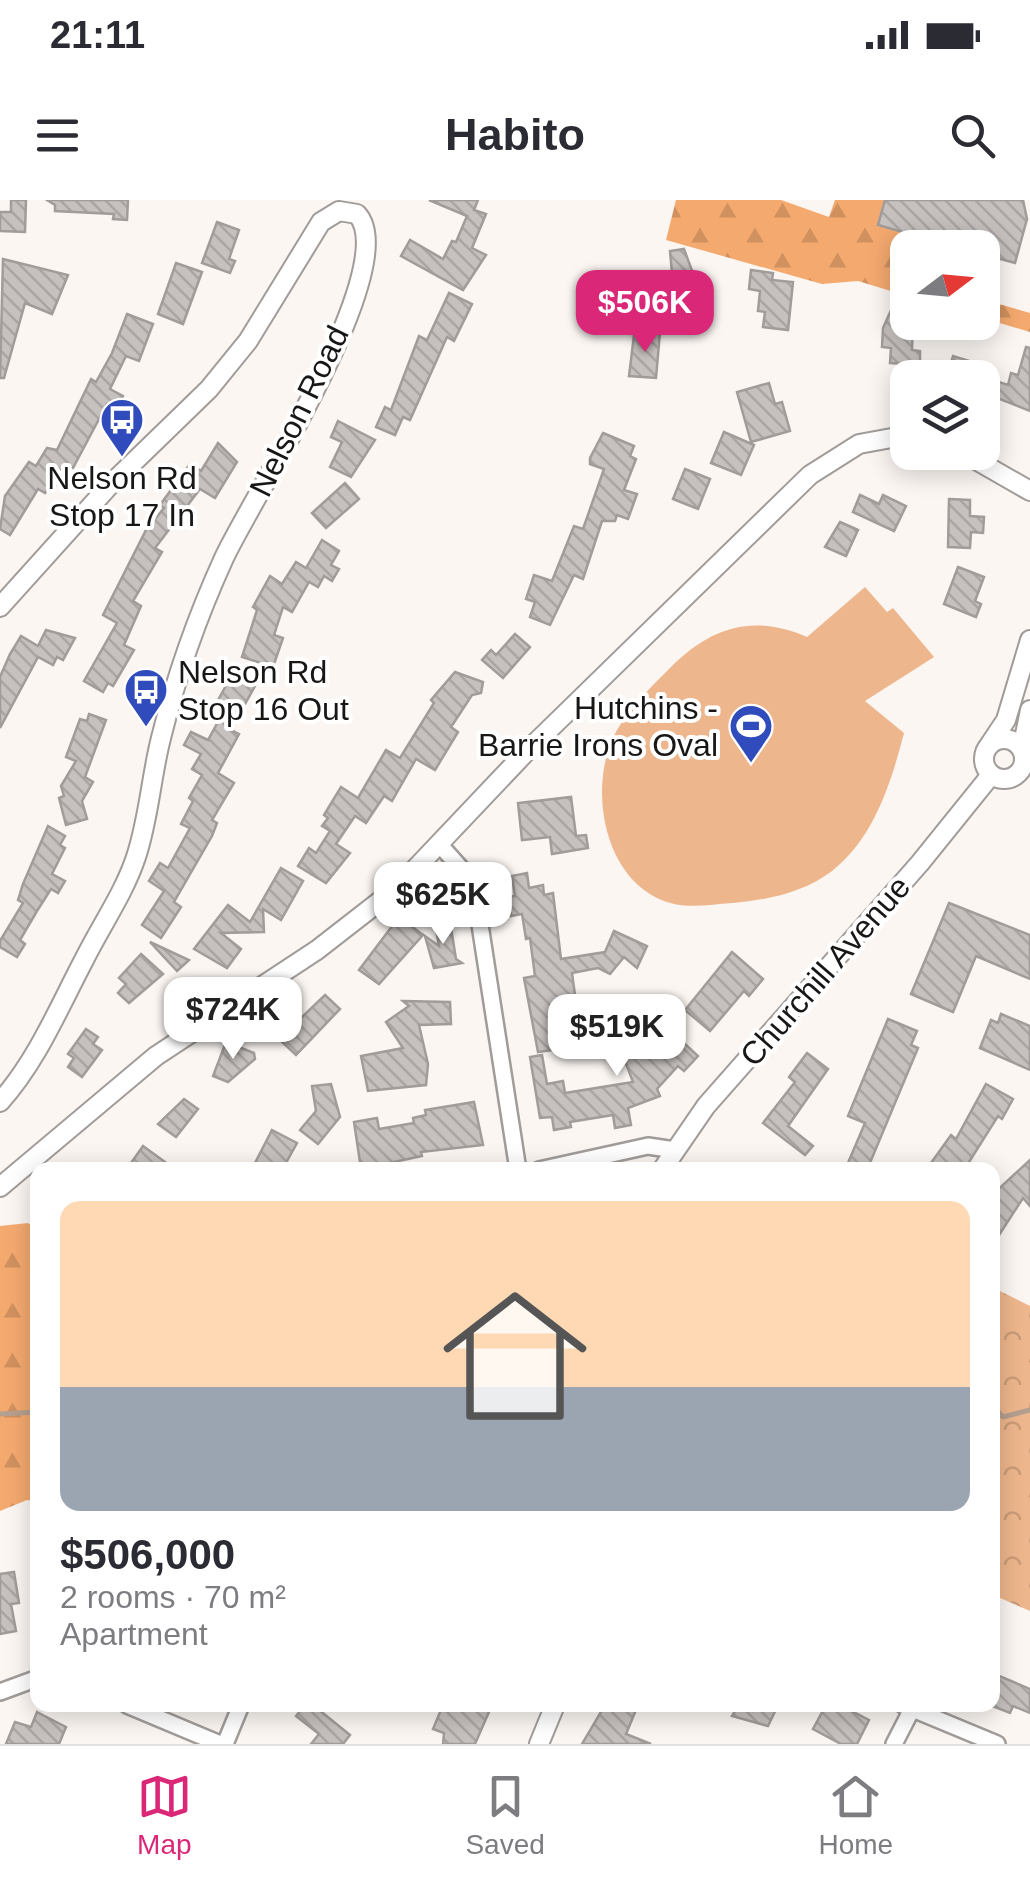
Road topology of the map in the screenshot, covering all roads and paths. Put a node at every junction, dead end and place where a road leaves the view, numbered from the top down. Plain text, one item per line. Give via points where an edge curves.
1 (890, 439) edge
2 (993, 470) edge
3 (1030, 491) edge
4 (0, 607) edge
5 (1030, 640) edge
6 (1030, 710) edge
7 (990, 744) junction
8 (1022, 749) junction
9 (1026, 772) edge
10 (991, 775) junction
11 (440, 845) junction
12 (0, 1102) edge
13 (675, 1150) junction
14 (31, 1162) edge
15 (517, 1162) edge
16 (575, 1162) edge
17 (667, 1162) edge
18 (30, 1163) edge
19 (0, 1188) edge
20 (30, 1681) edge
21 (0, 1692) edge
22 (145, 1712) edge
23 (238, 1712) edge
24 (552, 1712) edge
25 (906, 1712) edge
26 (920, 1712) edge
27 (223, 1744) edge
28 (540, 1744) edge
29 (894, 1744) edge
30 (997, 1744) edge

1 - 11 street via 859,444 810,475
2 - 3 street
4 - 12 street, Nelson Road via 218,378 321,222 339,211 357,214 367,233 362,276 306,410 202,612 160,740 130,876 61,1007
5 - 7 street via 1006,720
6 - 8 street
7 - 8 street via 1007,739
7 - 10 street via 984,762
8 - 9 street
9 - 10 street via 1007,780
10 - 13 street, Churchill Avenue
11 - 14 street via 352,925 156,1056
11 - 15 street via 466,874 476,899
13 - 16 street via 648,1146
13 - 17 street, Churchill Avenue
18 - 19 street
20 - 21 street
22 - 27 street
23 - 27 street
24 - 28 street
25 - 29 street
26 - 30 street

